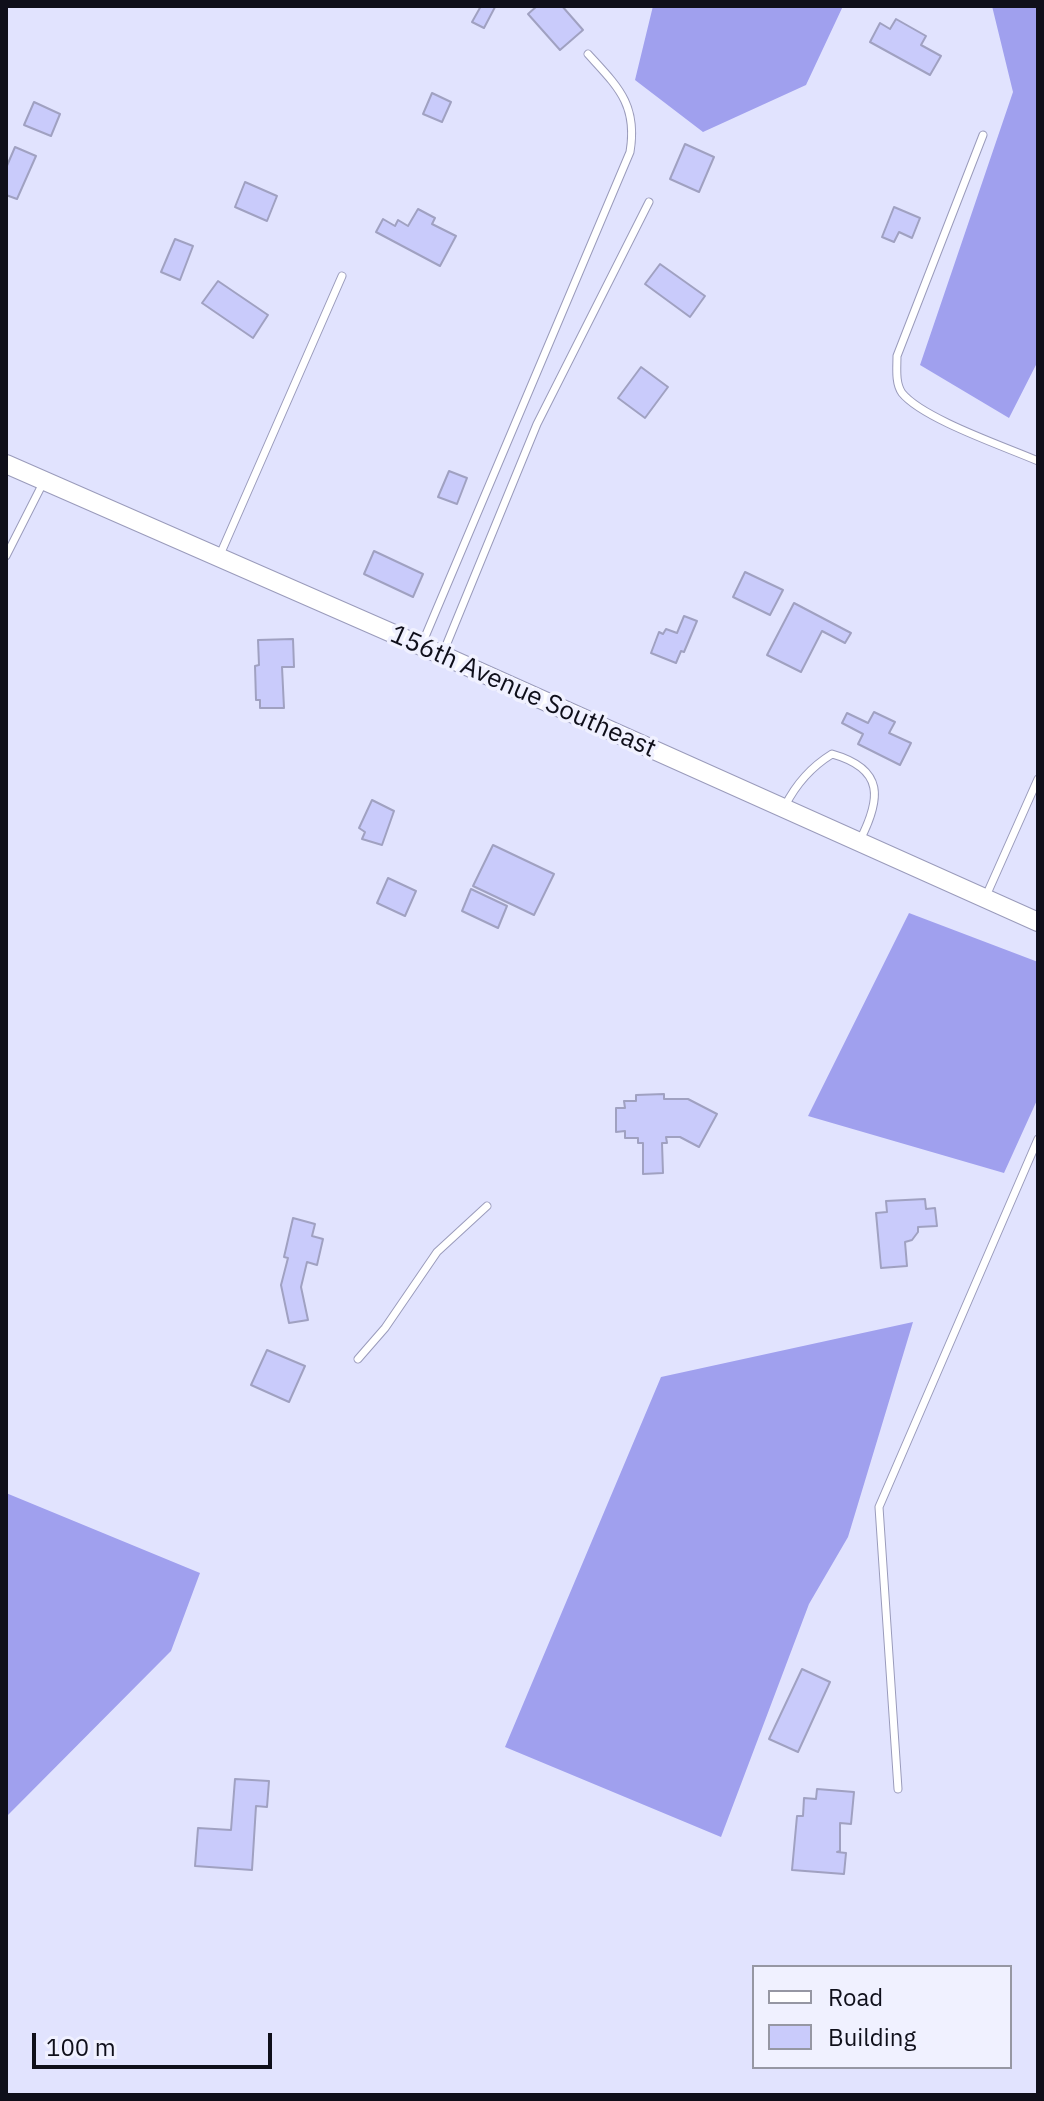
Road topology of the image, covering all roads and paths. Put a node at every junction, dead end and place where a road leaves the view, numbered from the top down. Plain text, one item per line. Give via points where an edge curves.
1 (588, 54) dead end
2 (983, 135) dead end
3 (649, 202) dead end
4 (342, 276) dead end
5 (1038, 461) edge
6 (6, 464) edge
7 (44, 481) junction
8 (6, 556) edge
9 (219, 559) junction
10 (421, 646) junction
11 (442, 655) junction
12 (1038, 779) edge
13 (784, 808) junction
14 (859, 842) junction
15 (985, 898) junction
16 (1038, 922) edge
17 (1038, 1139) edge
18 (487, 1206) dead end
19 (358, 1359) dead end
20 (898, 1789) dead end

1 - 10 lane via 629,108 630,152
2 - 5 lane via 897,356 897,377 902,392 947,423
3 - 11 lane via 537,424
4 - 9 lane
6 - 7 street, 156th Avenue Southeast
7 - 8 lane
7 - 9 street, 156th Avenue Southeast
9 - 10 street, 156th Avenue Southeast
10 - 11 street, 156th Avenue Southeast
11 - 13 street, 156th Avenue Southeast
12 - 15 lane
13 - 14 street, 156th Avenue Southeast
13 - 14 lane via 821,761 832,754 846,758 873,781 876,798
14 - 15 street, 156th Avenue Southeast
15 - 16 street, 156th Avenue Southeast
17 - 20 lane via 879,1507
18 - 19 lane via 437,1252

